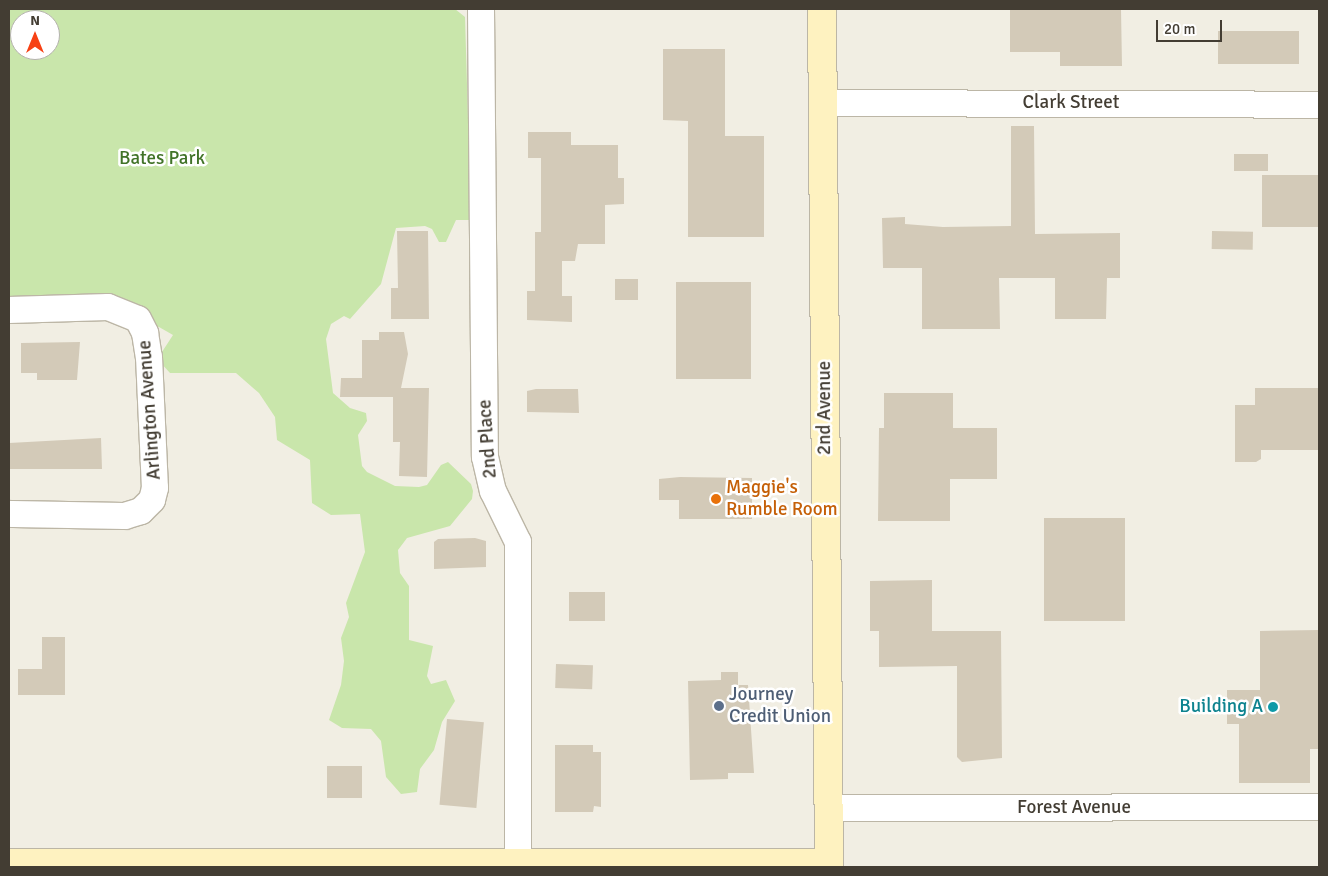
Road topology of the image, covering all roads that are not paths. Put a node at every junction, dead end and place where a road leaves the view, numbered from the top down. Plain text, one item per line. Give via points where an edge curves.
1 (481, 9) edge
2 (822, 9) edge
3 (823, 103) junction
4 (1319, 105) edge
5 (9, 310) edge
6 (9, 514) edge
7 (1319, 807) edge
8 (829, 808) junction
9 (9, 863) edge
10 (518, 863) junction
11 (829, 865) edge
12 (339, 866) edge

1 - 10 street, 2nd Place via 485,457 492,491 518,542
2 - 3 main road, 2nd Avenue
3 - 4 street, Clark Street
3 - 8 main road, 2nd Avenue
5 - 6 street, Arlington Avenue via 108,307 138,319 146,333 149,358 155,488 152,500 141,511 125,516
7 - 8 street, Forest Avenue
8 - 11 main road, 2nd Avenue
9 - 12 main road
10 - 11 main road
10 - 12 main road

